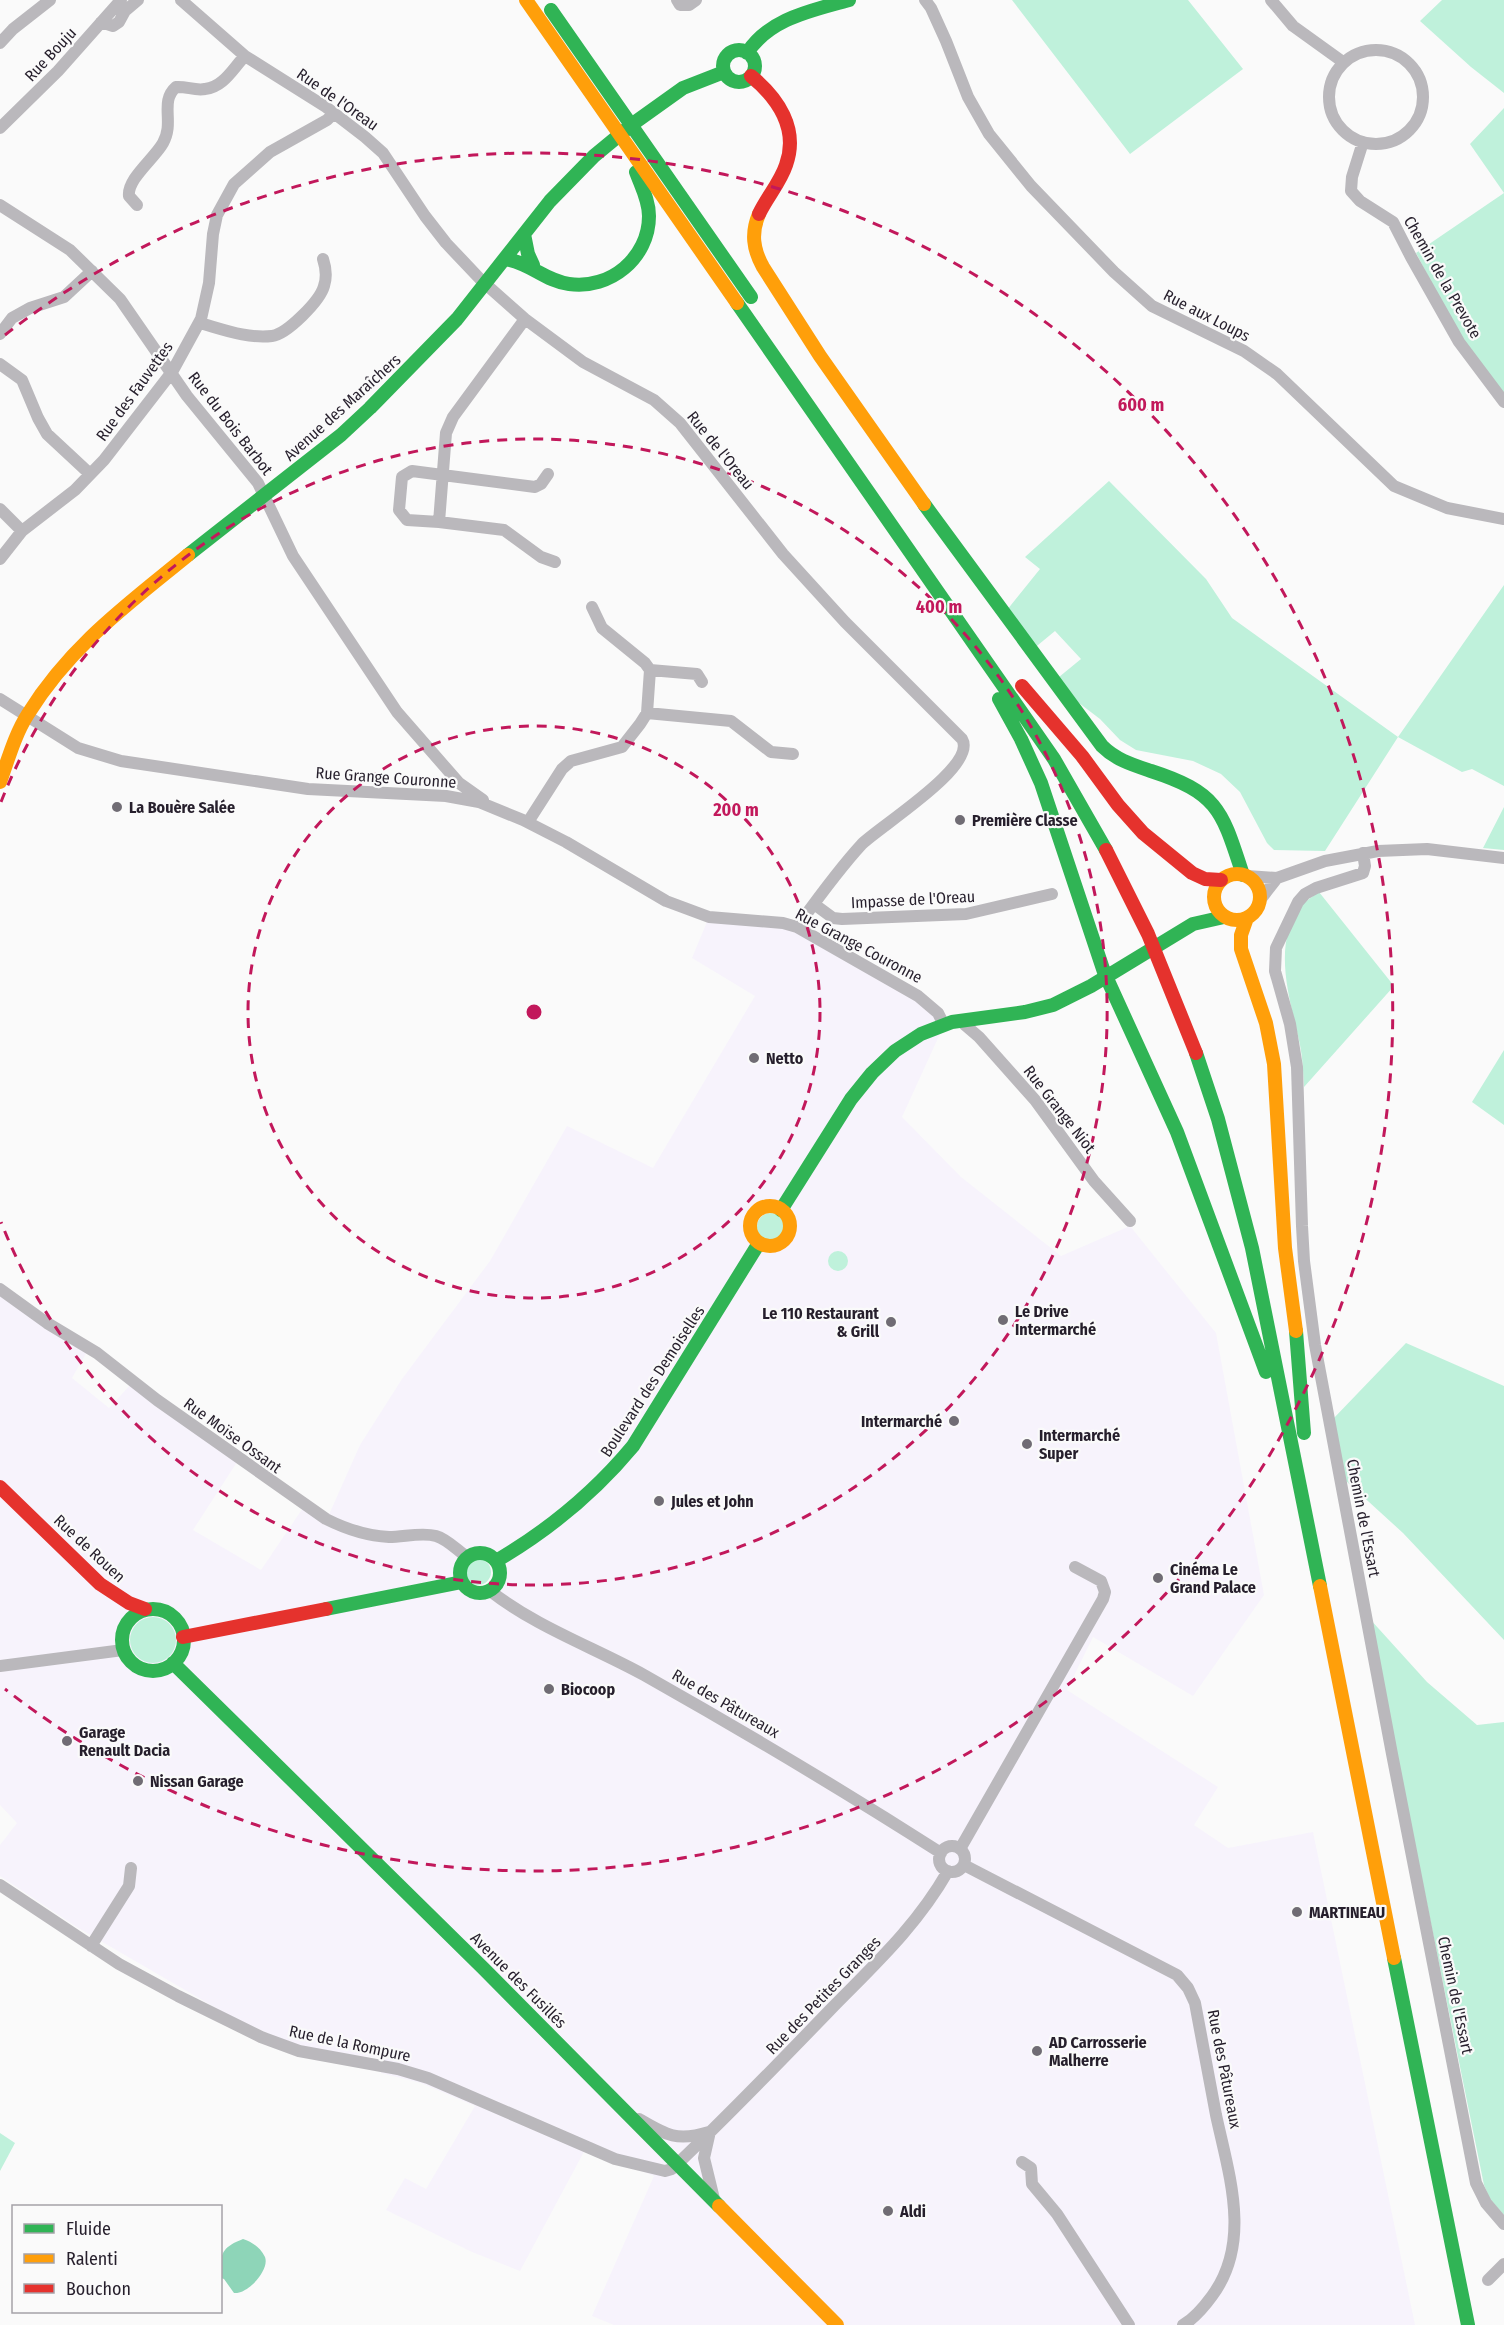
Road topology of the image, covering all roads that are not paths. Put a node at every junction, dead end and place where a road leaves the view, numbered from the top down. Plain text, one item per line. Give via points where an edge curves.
1 (50, 0) edge
2 (121, 0) edge
3 (138, 0) edge
4 (181, 0) edge
5 (526, 0) edge
6 (544, 0) edge
7 (676, 0) edge
8 (696, 0) edge
9 (849, 0) edge
10 (925, 0) edge
11 (1277, 2) edge
12 (101, 22) junction
13 (0, 43) edge
14 (747, 53) junction
15 (245, 56) junction
16 (1343, 62) junction
17 (724, 72) junction
18 (751, 76) junction
19 (333, 114) junction
20 (0, 128) edge
21 (1363, 142) junction
22 (626, 146) junction
23 (0, 205) edge
24 (137, 206) dead end
25 (524, 234) junction
26 (324, 259) dead end
27 (505, 259) junction
28 (533, 266) junction
29 (92, 271) junction
30 (485, 283) junction
31 (760, 310) dead end
32 (525, 318) junction
33 (200, 323) junction
34 (0, 334) edge
35 (0, 364) edge
36 (172, 372) junction
37 (1504, 402) edge
38 (90, 474) junction
39 (443, 474) junction
40 (548, 474) dead end
41 (266, 496) junction
42 (0, 509) edge
43 (1504, 519) edge
44 (439, 522) junction
45 (22, 531) junction
46 (0, 559) edge
47 (555, 562) dead end
48 (591, 607) dead end
49 (970, 636) junction
50 (650, 670) junction
51 (702, 682) dead end
52 (0, 699) edge
53 (647, 713) junction
54 (27, 715) junction
55 (793, 754) dead end
56 (0, 782) edge
57 (459, 783) junction
58 (460, 798) junction
59 (1096, 799) dead end
60 (494, 808) junction
61 (528, 822) junction
62 (1363, 853) junction
63 (1504, 858) edge
64 (1235, 877) junction
65 (1277, 878) junction
66 (1052, 894) dead end
67 (1213, 896) junction
68 (1260, 900) junction
69 (814, 904) junction
70 (1224, 917) junction
71 (1247, 918) junction
72 (1161, 924) dead end
73 (1191, 925) junction
74 (797, 927) junction
75 (1172, 950) dead end
76 (1106, 977) junction
77 (963, 1020) junction
78 (944, 1025) junction
79 (781, 1210) junction
80 (1130, 1221) dead end
81 (759, 1243) junction
82 (0, 1289) edge
83 (1278, 1300) dead end
84 (1289, 1428) junction
85 (0, 1487) edge
86 (16, 1504) junction
87 (466, 1557) junction
88 (496, 1561) junction
89 (1075, 1567) dead end
90 (462, 1582) junction
91 (489, 1590) junction
92 (145, 1610) junction
93 (125, 1626) junction
94 (183, 1637) junction
95 (123, 1650) junction
96 (173, 1663) junction
97 (0, 1666) edge
98 (960, 1849) junction
99 (941, 1853) junction
100 (964, 1865) junction
101 (131, 1868) dead end
102 (948, 1871) junction
103 (0, 1885) edge
104 (91, 1946) junction
105 (630, 2114) junction
106 (710, 2132) junction
107 (1022, 2162) dead end
108 (678, 2163) junction
109 (714, 2199) junction
110 (1504, 2224) edge
111 (1504, 2264) edge
112 (1488, 2280) dead end
113 (837, 2325) edge
114 (1129, 2325) edge
115 (1183, 2325) edge
116 (1468, 2325) edge

1 - 13 street
2 - 12 street, Rue Bouju
3 - 12 street via 113,26
4 - 15 street, Rue de l'Oreau
5 - 22 main road
6 - 31 main road
7 - 8 street via 680,5
9 - 14 main road via 766,30 753,40
10 - 43 street, Rue aux Loups via 968,97 990,134 1032,186 1114,272 1152,306 1244,351 1277,374 1394,486 1446,508
11 - 16 street via 1305,36
12 - 20 street, Rue Bouju
14 - 17 main road via 731,53 724,61
14 - 18 main road via 755,66
15 - 19 street, Rue de l'Oreau
15 - 24 street via 215,86 176,87 170,92 169,132 163,145 129,185 129,196
16 - 21 street via 1331,82 1329,102 1337,124
16 - 21 street via 1363,51 1392,52 1407,61 1423,86 1422,108 1413,127 1394,140
17 - 18 main road via 739,82
17 - 25 main road, Avenue des Maraîchers via 682,88 634,123 569,180
18 - 64 main road via 777,101 785,116 791,148 786,167 757,217 752,237 757,257 881,444 1102,746 1120,761 1195,787 1209,798 1225,820 1234,850
19 - 30 street, Rue de l'Oreau via 383,153 446,243
19 - 33 street, Rue des Fauvettes via 270,152 234,184 223,202 213,234 209,284
21 - 37 street, Chemin de la Prevote via 1351,191 1394,222 1460,342
22 - 28 main road via 650,216 648,233 633,262 605,280 588,284 554,280
22 - 49 main road
23 - 29 street, Rue du Bois Barbot via 70,250
25 - 27 main road, Avenue des Maraîchers
25 - 28 main road
26 - 33 street via 326,277 320,297 282,333 257,337
27 - 28 main road
27 - 30 main road, Avenue des Maraîchers
29 - 34 street via 64,297 12,318
29 - 36 street, Rue du Bois Barbot via 125,305
30 - 32 street, Rue de l'Oreau
30 - 41 main road, Avenue des Maraîchers via 457,319 395,384 341,435
32 - 39 street via 453,417 446,433
32 - 69 street, Rue de l'Oreau via 583,362 654,400 680,423 783,554 965,744 963,756 940,782 864,842
33 - 36 street, Rue des Fauvettes
35 - 38 street via 22,380 47,434
36 - 38 street, Rue des Fauvettes
36 - 41 street, Rue du Bois Barbot
38 - 45 street, Rue des Fauvettes
39 - 40 street via 535,487
39 - 44 street
39 - 44 street via 412,471 402,477 399,510 407,520
41 - 54 main road, Avenue des Maraîchers via 104,624 61,668
41 - 57 street, Rue du Bois Barbot via 293,556 390,702
42 - 45 street
44 - 47 street via 504,530 541,557
45 - 46 street, Rue des Fauvettes
48 - 50 street via 602,628
49 - 76 main road via 1041,783
49 - 84 main road via 1093,822 1131,894 1177,998 1236,1175
50 - 51 street via 697,674
50 - 53 street
52 - 54 street, Rue Grange Couronne
53 - 55 street via 731,721 771,752
53 - 61 street via 622,747 571,761 562,769
54 - 56 main road, Avenue des Maraîchers
54 - 58 street, Rue Grange Couronne via 78,748 142,766 332,791
57 - 58 street
57 - 60 street, Rue du Bois Barbot
58 - 60 street, Rue Grange Couronne
59 - 64 main road via 1019,681 1118,806 1166,854 1205,879
60 - 61 street, Rue Grange Couronne
61 - 74 street, Rue Grange Couronne via 666,901 709,917
62 - 63 street via 1427,849
62 - 65 street via 1314,864
62 - 110 street, Chemin de l'Essart via 1362,873 1316,888 1298,902 1274,958 1297,1067 1304,1261 1339,1477 1476,2183 1486,2203
64 - 65 street
64 - 67 main road
64 - 68 main road via 1257,886
65 - 68 street
66 - 69 street, Impasse de l'Oreau via 951,915 842,919 833,918
67 - 70 main road
67 - 73 main road
68 - 71 main road
69 - 74 street, Rue de l'Oreau
70 - 71 main road
70 - 73 main road
71 - 83 main road via 1241,949 1266,1023 1274,1064 1285,1248 1305,1438
72 - 75 main road
73 - 76 main road
74 - 78 street, Rue Grange Couronne via 918,996 938,1013
76 - 77 main road via 1040,1010
76 - 84 main road via 1180,1141
77 - 78 main road
77 - 80 street, Rue Grange Niot via 1035,1100 1094,1181
78 - 79 main road via 905,1042 866,1080
79 - 81 main road via 790,1223 786,1238 777,1245
79 - 81 main road via 768,1206 755,1213 750,1225
81 - 88 main road, Boulevard des Demoiselles via 633,1446 611,1474 538,1536
82 - 87 street, Rue Moïse Ossant via 97,1353 165,1406 326,1519 371,1535 439,1537
84 - 116 main road
85 - 86 main road, Rue de Rouen
86 - 92 main road, Rue de Rouen via 110,1591
86 - 93 main road, Rue de Rouen via 29,1523 115,1608
87 - 88 main road via 477,1552
87 - 90 main road via 460,1566
88 - 91 main road via 499,1578
89 - 98 street via 1101,1581 1103,1599
90 - 91 main road via 476,1593
90 - 94 main road
91 - 99 street, Rue des Pâtureaux via 532,1620 618,1660 828,1781
92 - 93 main road via 130,1618
92 - 94 main road via 168,1613 181,1627
93 - 95 main road
94 - 96 main road via 183,1646
95 - 96 main road via 141,1668 158,1670
95 - 97 street
96 - 105 main road, Avenue des Fusillés
98 - 99 street via 948,1847
98 - 100 street
99 - 102 street via 941,1865
100 - 102 street via 955,1872
100 - 115 street, Rue des Pâtureaux via 1177,1976 1196,2003 1234,2198 1234,2239 1225,2274 1216,2290
101 - 104 street via 129,1886
102 - 106 street, Rue des Petites Granges via 914,1923
103 - 104 street, Rue de la Rompure
104 - 108 street, Rue de la Rompure via 178,1996 279,2045 428,2078 547,2131 642,2167 665,2171
105 - 106 street via 672,2136 692,2138
105 - 108 main road, Avenue des Fusillés
106 - 108 street, Rue des Petites Granges
106 - 109 street via 704,2158
107 - 114 street via 1031,2168 1032,2184 1057,2214
108 - 109 main road, Avenue des Fusillés
109 - 113 main road, Avenue des Fusillés
111 - 112 street

